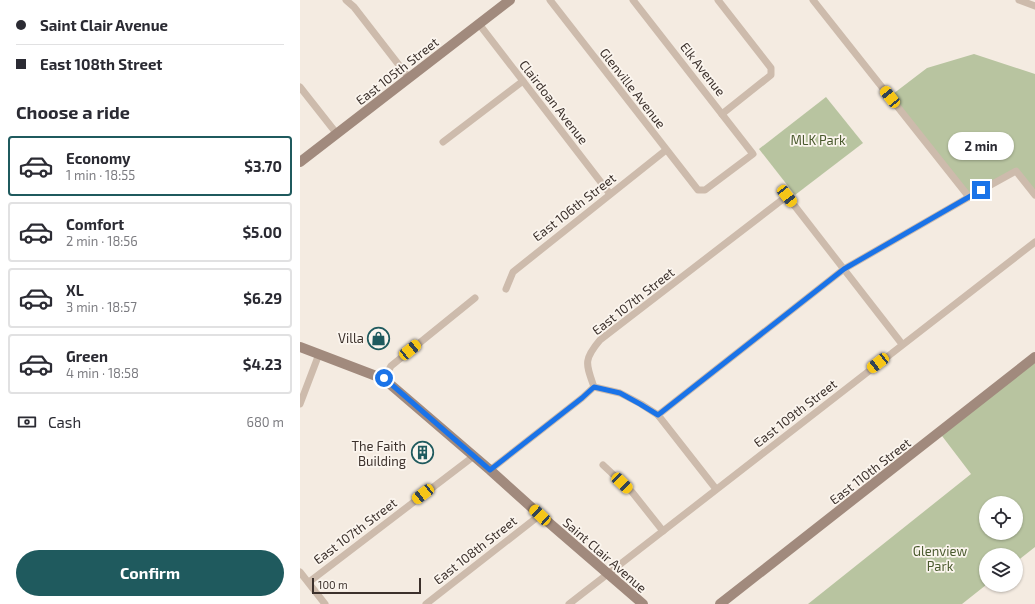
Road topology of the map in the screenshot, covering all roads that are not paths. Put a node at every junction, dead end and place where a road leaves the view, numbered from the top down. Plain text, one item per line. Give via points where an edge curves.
1 (346, 0) edge
2 (510, 0) edge
3 (550, 0) edge
4 (633, 0) edge
5 (718, 0) edge
6 (813, 0) edge
7 (1019, 0) edge
8 (1035, 6) edge
9 (479, 24) junction
10 (409, 78) junction
11 (523, 81) junction
12 (300, 87) edge
13 (722, 114) junction
14 (337, 134) junction
15 (443, 142) dead end
16 (666, 150) junction
17 (300, 162) edge
18 (698, 190) joint
19 (610, 194) junction
20 (1035, 195) edge
21 (969, 197) junction
22 (1035, 242) edge
23 (844, 269) junction
24 (506, 289) dead end
25 (476, 298) dead end
26 (902, 344) junction
27 (300, 347) edge
28 (319, 354) junction
29 (1035, 357) edge
30 (384, 378) junction
31 (594, 387) junction
32 (300, 404) edge
33 (658, 415) junction
34 (474, 456) junction
35 (603, 465) dead end
36 (490, 470) junction
37 (716, 489) junction
38 (540, 515) junction
39 (663, 532) junction
40 (300, 572) edge
41 (608, 574) junction
42 (308, 582) junction
43 (325, 604) edge
44 (426, 604) edge
45 (570, 604) edge
46 (643, 604) edge
47 (720, 604) edge

1 - 10 street
2 - 9 street, East 105th Street
3 - 16 street, Glenville Avenue
4 - 13 street, Elk Avenue
5 - 13 street via 771,68 771,75
6 - 21 street
7 - 8 street
9 - 10 street, East 105th Street
9 - 11 street, Clairdoan Avenue
10 - 14 street, East 105th Street
11 - 15 street
11 - 19 street, Clairdoan Avenue
12 - 14 street
13 - 18 street, Elk Avenue via 753,154 705,190
14 - 17 street, East 105th Street
16 - 18 street, Glenville Avenue
16 - 19 street, East 106th Street
19 - 24 street, East 106th Street via 513,272
20 - 21 street via 1016,172
21 - 23 street
22 - 26 street, East 109th Street
23 - 26 street
23 - 31 street, East 107th Street via 787,196 600,340 590,352 587,363
23 - 33 street
25 - 30 street via 391,366
26 - 37 street, East 109th Street
27 - 28 street, Saint Clair Avenue
28 - 30 street, Saint Clair Avenue
28 - 32 street
29 - 47 street, East 110th Street
30 - 34 street, Saint Clair Avenue
31 - 33 street via 620,393
31 - 36 street
33 - 37 street
34 - 36 street, Saint Clair Avenue
34 - 42 street, East 107th Street
35 - 39 street via 632,492
36 - 38 street, Saint Clair Avenue
37 - 39 street, East 109th Street
38 - 41 street, Saint Clair Avenue
38 - 44 street, East 108th Street
39 - 41 street, East 109th Street
40 - 42 street
41 - 45 street, East 109th Street
41 - 46 street, Saint Clair Avenue
42 - 43 street

